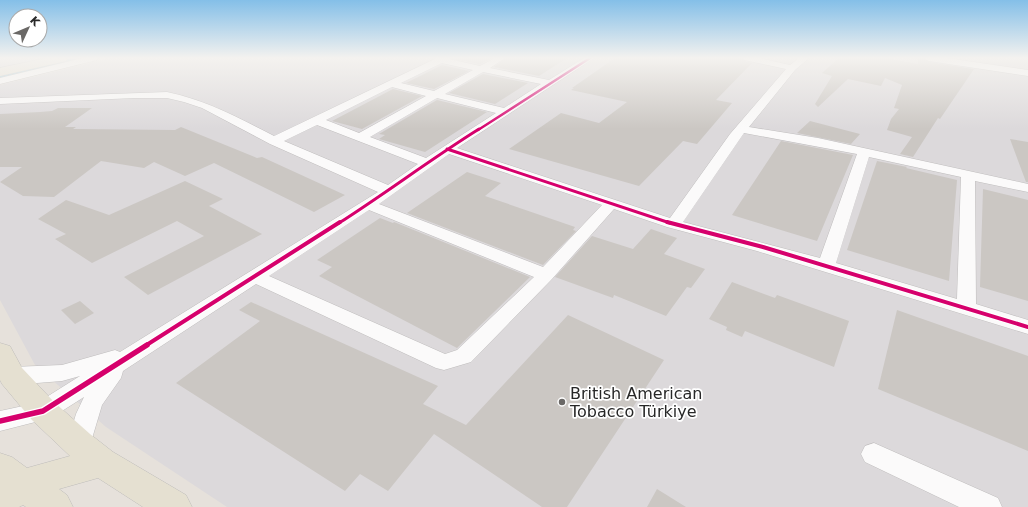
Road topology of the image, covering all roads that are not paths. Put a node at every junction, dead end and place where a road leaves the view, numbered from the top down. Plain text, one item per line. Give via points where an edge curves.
1 (396, 82) edge
2 (459, 82) edge
3 (543, 82) edge
4 (781, 82) edge
5 (549, 83) joint
6 (391, 84) junction
7 (436, 94) junction
8 (0, 101) edge
9 (506, 112) junction
10 (315, 120) junction
11 (741, 129) junction
12 (360, 137) junction
13 (274, 141) junction
14 (447, 149) junction
15 (864, 152) junction
16 (428, 163) junction
17 (968, 175) junction
18 (1028, 188) edge
19 (388, 191) junction
20 (367, 204) junction
21 (611, 204) junction
22 (673, 224) junction
23 (826, 266) junction
24 (546, 275) junction
25 (254, 276) junction
26 (966, 308) junction
27 (1028, 327) edge
28 (131, 354) junction
29 (6, 364) edge
30 (43, 411) junction
31 (0, 421) edge
32 (90, 453) junction
33 (874, 454) dead end
34 (8, 484) edge
35 (55, 507) edge
36 (174, 507) edge
37 (988, 507) edge

1 - 6 street
2 - 7 street
3 - 5 street
4 - 11 street
5 - 9 street
6 - 7 street
6 - 10 street
7 - 9 street
7 - 12 street
8 - 13 street via 167,96 187,99 206,106
9 - 14 street
10 - 12 street
10 - 13 street
11 - 15 street
11 - 22 street
12 - 16 street
13 - 19 street
14 - 16 street
14 - 21 street
15 - 17 street
15 - 23 street
16 - 19 street
17 - 18 street
17 - 26 street
19 - 20 street
20 - 24 street
20 - 25 street
21 - 22 street
21 - 24 street
22 - 23 street
23 - 26 street
24 - 25 street via 464,356 444,362
25 - 28 street
26 - 27 street
28 - 29 street via 62,373
28 - 30 street
28 - 32 street via 95,394 85,416
29 - 30 main road
30 - 31 street
30 - 32 main road
32 - 34 main road
32 - 36 main road
33 - 37 street
34 - 35 main road

